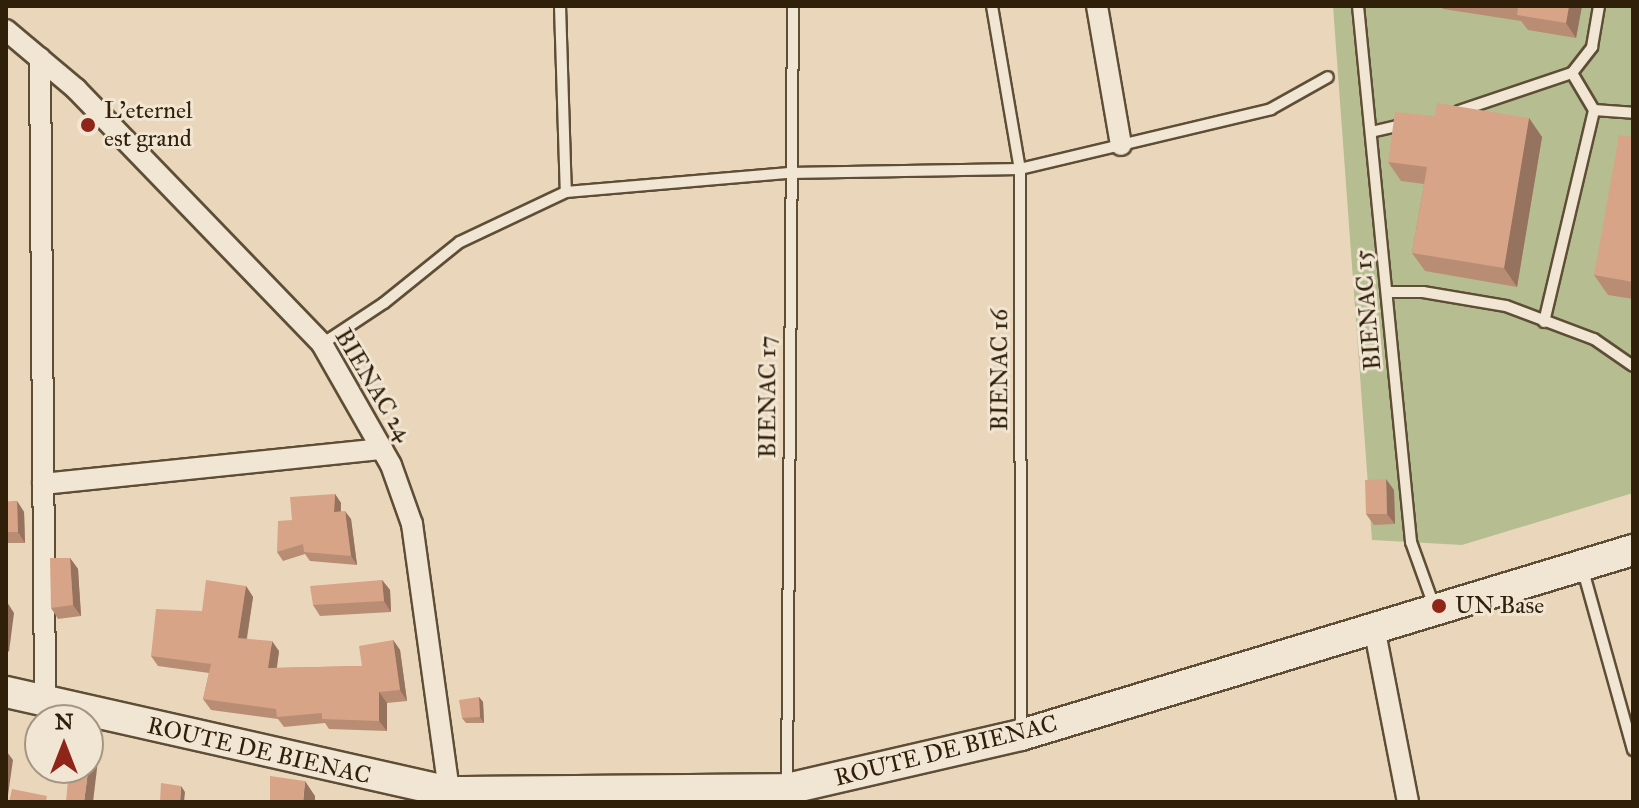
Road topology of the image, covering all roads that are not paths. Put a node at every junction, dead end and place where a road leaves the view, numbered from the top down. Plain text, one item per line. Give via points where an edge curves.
1 (560, 6) edge
2 (793, 6) edge
3 (992, 6) edge
4 (1097, 6) edge
5 (1358, 6) edge
6 (1599, 6) edge
7 (6, 30) edge
8 (40, 58) junction
9 (1572, 73) junction
10 (1328, 77) dead end
11 (1594, 110) junction
12 (1633, 113) edge
13 (1442, 115) edge
14 (1414, 122) edge
15 (1371, 132) junction
16 (1121, 145) junction
17 (1020, 169) junction
18 (789, 173) junction
19 (566, 192) junction
20 (1388, 292) junction
21 (1544, 322) junction
22 (322, 344) junction
23 (1633, 366) edge
24 (382, 449) junction
25 (43, 484) junction
26 (1633, 550) edge
27 (1581, 566) junction
28 (1434, 606) junction
29 (1374, 627) junction
30 (6, 692) edge
31 (45, 701) junction
32 (1021, 735) junction
33 (1633, 750) edge
34 (787, 789) junction
35 (450, 797) edge
36 (1408, 802) edge

1 - 19 lane
2 - 18 lane, BIENAC 17
3 - 17 lane, BIENAC 16
4 - 16 street
5 - 15 lane, BIENAC 15
6 - 9 lane via 1592,47
7 - 8 street, BIENAC 24
8 - 22 street, BIENAC 24 via 207,219
8 - 25 street
9 - 11 lane
9 - 13 lane
10 - 16 lane via 1271,109
11 - 12 lane
11 - 21 lane
14 - 15 lane
15 - 20 lane, BIENAC 15
16 - 17 lane
17 - 18 lane
17 - 32 lane, BIENAC 16
18 - 19 lane
18 - 34 lane, BIENAC 17
19 - 22 lane via 460,242
20 - 21 lane via 1467,298
20 - 28 lane, BIENAC 15 via 1411,542
21 - 23 lane via 1594,339
22 - 24 street, BIENAC 24
24 - 25 street
24 - 35 street, BIENAC 24 via 412,524
25 - 31 street
26 - 27 main road, ROUTE DE BIENAC
27 - 28 main road, ROUTE DE BIENAC
27 - 33 lane
28 - 29 main road, ROUTE DE BIENAC
29 - 32 main road, ROUTE DE BIENAC
29 - 36 street
30 - 31 main road, ROUTE DE BIENAC
31 - 35 main road, ROUTE DE BIENAC
32 - 34 main road, ROUTE DE BIENAC
34 - 35 main road, ROUTE DE BIENAC

